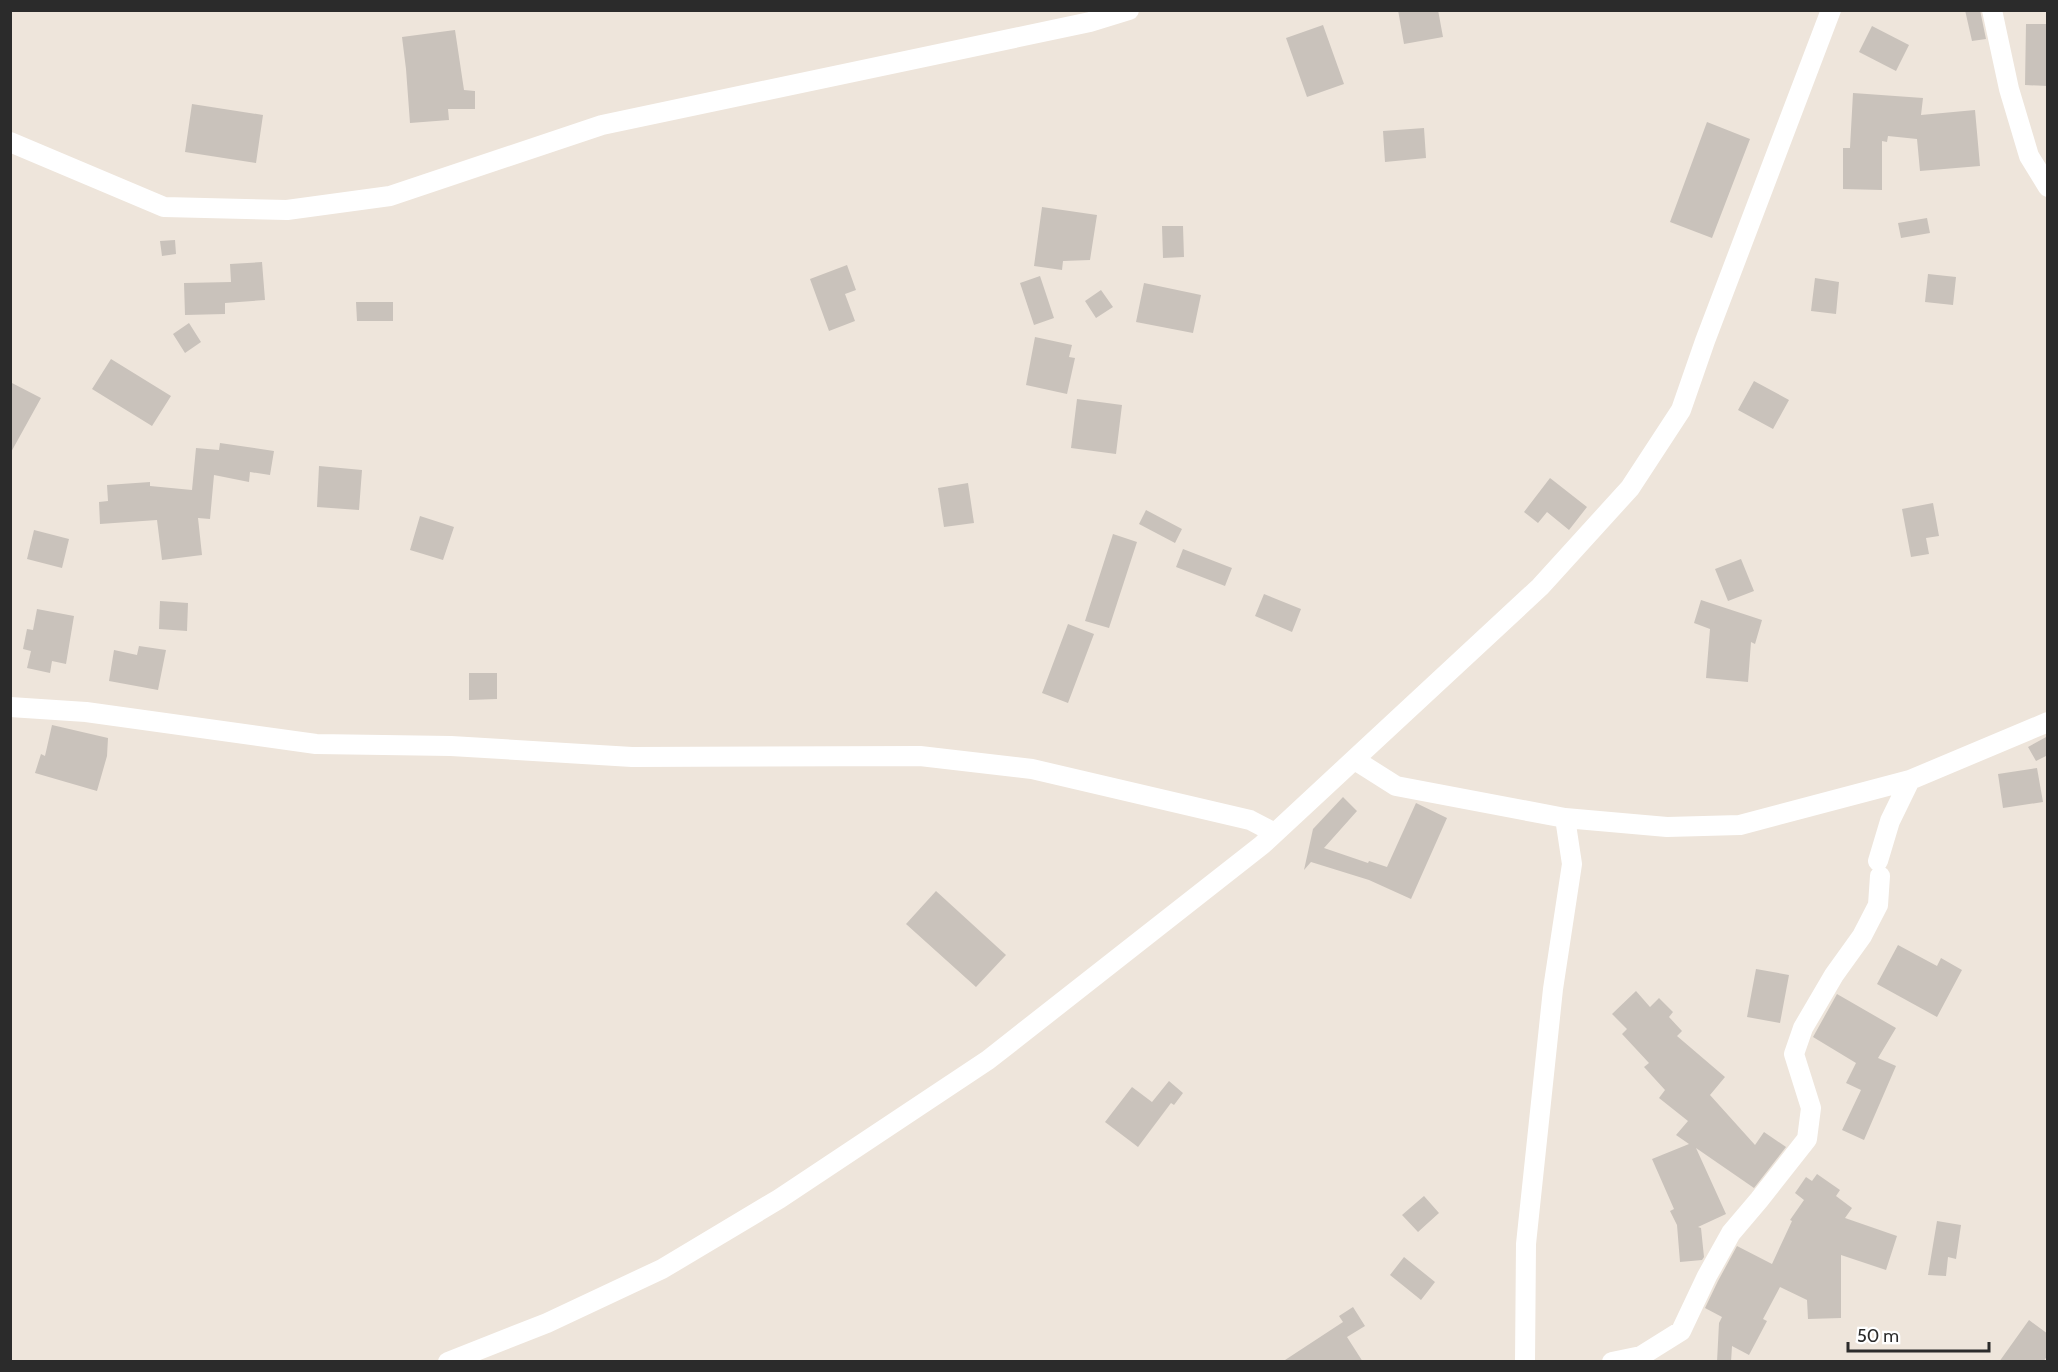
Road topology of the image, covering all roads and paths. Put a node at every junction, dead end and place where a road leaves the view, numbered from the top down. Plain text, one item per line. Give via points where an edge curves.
1 (1129, 10) edge
2 (1831, 10) edge
3 (1992, 10) edge
4 (10, 142) edge
5 (2048, 187) edge
6 (10, 707) edge
7 (2048, 722) edge
8 (1355, 760) junction
9 (1910, 780) junction
10 (1565, 818) junction
11 (1275, 833) junction
12 (448, 1362) edge
13 (1525, 1362) edge
14 (1612, 1362) edge

1 - 4 street via 1090,22 602,125 390,196 287,210 164,207
2 - 8 street via 1681,410 1630,488 1540,587
3 - 5 street via 2029,156
6 - 11 street via 86,712 316,744 451,746 632,757 920,756 1032,769 1250,820
7 - 9 street
8 - 10 street via 1396,786
8 - 11 street
9 - 10 street via 1740,825 1667,827
9 - 14 street via 1890,821 1879,868 1878,904 1803,1028 1794,1054 1811,1108 1807,1139 1731,1233 1681,1331 1641,1356
10 - 13 street via 1572,864 1553,989 1526,1244
11 - 12 street via 988,1060 779,1199 662,1269 547,1323

